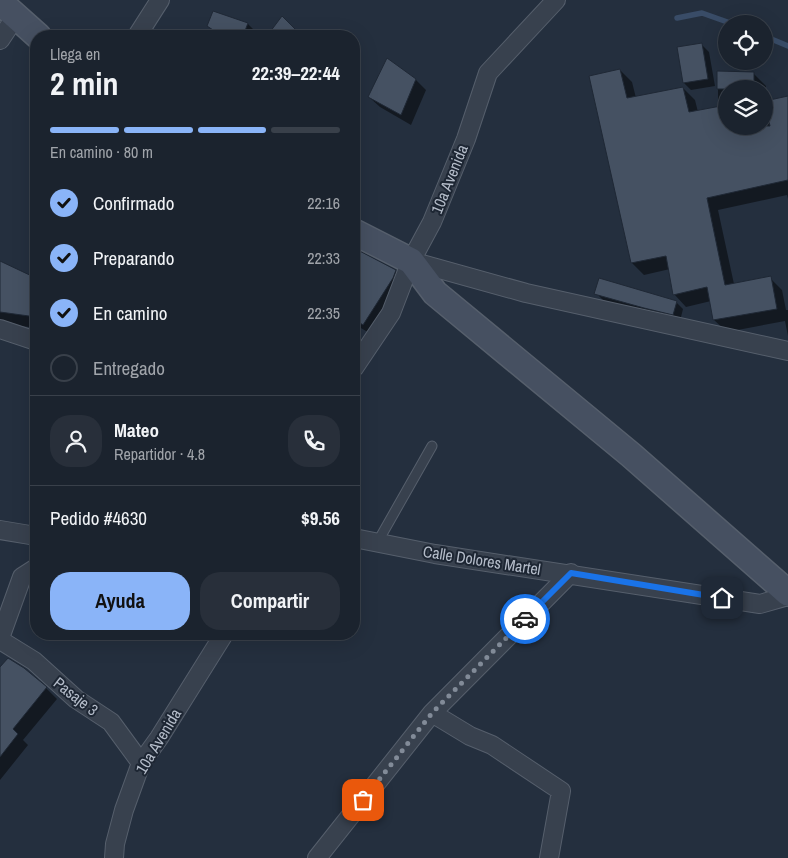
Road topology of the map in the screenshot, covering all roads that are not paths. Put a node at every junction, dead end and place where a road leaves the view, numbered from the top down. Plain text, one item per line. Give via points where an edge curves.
1 (160, 0) edge
2 (556, 0) edge
3 (8, 9) edge
4 (31, 30) edge
5 (141, 30) edge
6 (0, 40) edge
7 (360, 235) edge
8 (411, 261) junction
9 (0, 329) edge
10 (30, 339) edge
11 (788, 351) edge
12 (360, 359) edge
13 (432, 446) dead end
14 (0, 531) edge
15 (30, 535) edge
16 (360, 539) edge
17 (376, 543) junction
18 (30, 571) edge
19 (571, 573) junction
20 (788, 595) edge
21 (0, 639) edge
22 (220, 640) edge
23 (432, 713) junction
24 (141, 763) junction
25 (114, 858) edge
26 (317, 858) edge
27 (549, 858) edge

1 - 5 street
2 - 8 street, 10a Avenida via 488,73 466,139 432,222
3 - 4 main road
3 - 6 street
7 - 8 main road
8 - 11 street via 526,293
8 - 12 street, 10a Avenida via 391,313
8 - 20 main road via 435,293 631,455
9 - 10 street
13 - 17 lane
14 - 15 street
16 - 17 street, Calle Dolores Martel
17 - 19 street, Calle Dolores Martel
18 - 21 street via 22,576
19 - 20 street, Calle Dolores Martel via 760,604
19 - 23 street
21 - 24 street, Pasaje 3 via 34,661 76,699 111,722
22 - 24 street, 10a Avenida
23 - 26 street
23 - 27 street via 492,745 561,790
24 - 25 street, 10a Avenida via 114,844

